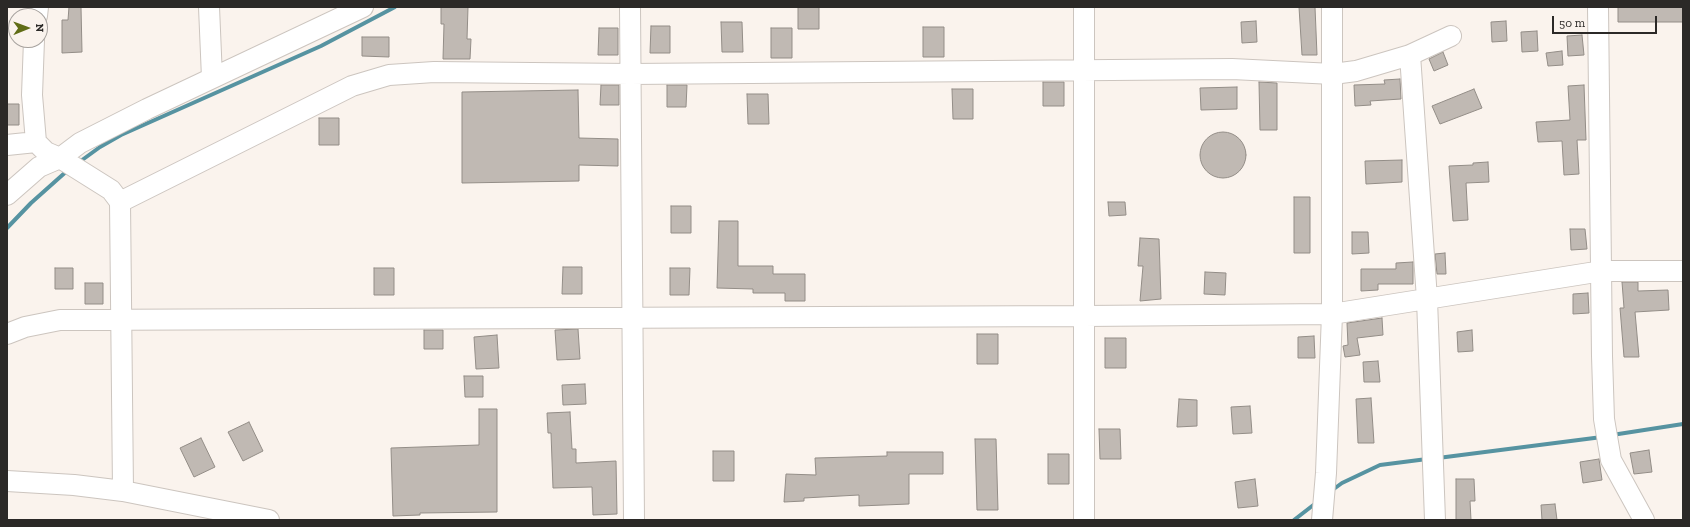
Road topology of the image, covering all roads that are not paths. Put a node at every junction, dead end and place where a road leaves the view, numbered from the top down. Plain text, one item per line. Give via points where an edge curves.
1 (209, 7) edge
2 (363, 7) edge
3 (630, 7) edge
4 (1084, 7) edge
5 (1332, 7) edge
6 (1598, 7) edge
7 (333, 14) edge
8 (1451, 36) dead end
9 (34, 48) edge
10 (1410, 55) junction
11 (1084, 69) junction
12 (630, 74) junction
13 (1333, 74) junction
14 (212, 78) junction
15 (36, 142) junction
16 (7, 145) edge
17 (67, 163) junction
18 (7, 195) edge
19 (120, 202) junction
20 (1602, 271) junction
21 (1683, 271) edge
22 (1427, 299) junction
23 (1332, 314) junction
24 (1084, 316) junction
25 (632, 317) junction
26 (122, 320) junction
27 (7, 334) edge
28 (7, 481) edge
29 (123, 491) junction
30 (213, 515) edge
31 (1323, 518) edge
32 (269, 520) edge
33 (634, 520) edge
34 (1084, 520) edge
35 (1435, 520) edge
36 (1644, 520) edge

1 - 14 street
2 - 7 street
3 - 12 street
4 - 11 street
5 - 13 street
6 - 20 street
7 - 14 street
8 - 10 street
9 - 15 street via 32,95
10 - 13 street via 1356,71
10 - 22 street
11 - 12 street
11 - 13 street via 1232,69
11 - 24 street
12 - 19 street via 434,72 389,75 352,86
12 - 25 street
13 - 23 street
14 - 17 street via 80,143
15 - 16 street
15 - 17 street via 46,152
17 - 18 street via 39,167
17 - 19 street via 111,190
19 - 26 street
20 - 21 street
20 - 22 street
20 - 36 street via 1602,356 1611,460
22 - 23 street
22 - 35 street
23 - 24 street
23 - 31 street
24 - 25 street
24 - 34 street
25 - 26 street
25 - 33 street
26 - 27 street via 60,320 25,327
26 - 29 street
28 - 29 street
29 - 30 street
30 - 32 street

